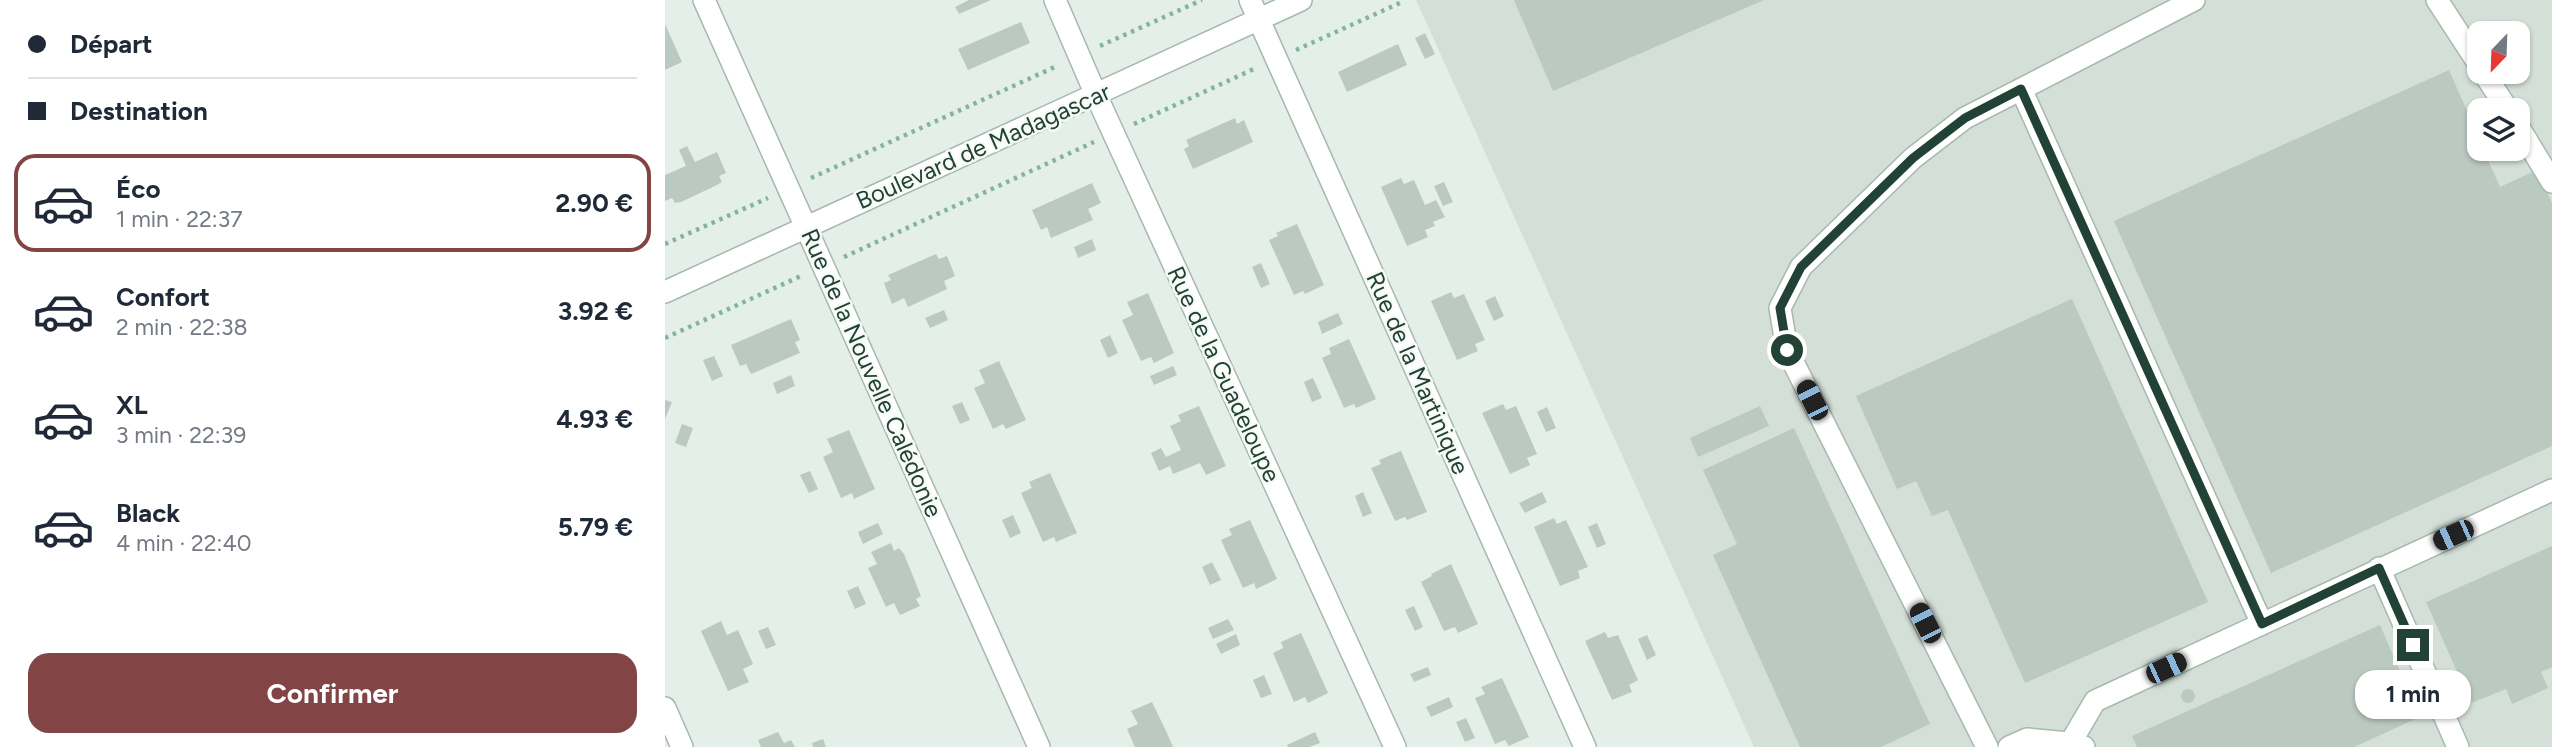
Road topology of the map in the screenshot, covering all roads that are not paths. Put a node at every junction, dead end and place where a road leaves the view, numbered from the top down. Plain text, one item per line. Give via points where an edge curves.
1 (704, 0) edge
2 (1055, 0) edge
3 (1250, 0) edge
4 (1301, 0) edge
5 (2194, 0) edge
6 (2437, 0) edge
7 (1259, 20) junction
8 (2467, 46) edge
9 (2021, 89) junction
10 (1096, 95) junction
11 (2530, 146) edge
12 (2552, 182) edge
13 (807, 226) junction
14 (665, 292) edge
15 (2552, 489) edge
16 (2379, 568) junction
17 (2262, 624) junction
18 (665, 708) edge
19 (2073, 746) edge
20 (682, 747) edge
21 (1039, 747) edge
22 (1395, 747) edge
23 (1585, 747) edge
24 (1987, 747) edge
25 (2010, 747) edge
26 (2458, 747) edge

1 - 13 street, Rue de la Nouvelle Calédonie
2 - 10 street, Rue de la Guadeloupe
3 - 7 street, Rue de la Martinique
4 - 7 street, Boulevard de Madagascar
5 - 9 street
6 - 8 street
7 - 10 street, Boulevard de Madagascar
7 - 23 street, Rue de la Martinique
9 - 17 street
9 - 24 street via 1965,118 1913,158 1801,267 1780,308 1787,350
10 - 13 street, Boulevard de Madagascar
10 - 22 street, Rue de la Guadeloupe
11 - 12 street
13 - 14 street, Boulevard de Madagascar
13 - 21 street, Rue de la Nouvelle Calédonie
15 - 16 street
16 - 17 street
16 - 26 street
17 - 19 street via 2095,701
18 - 20 street
19 - 25 street via 2027,739

